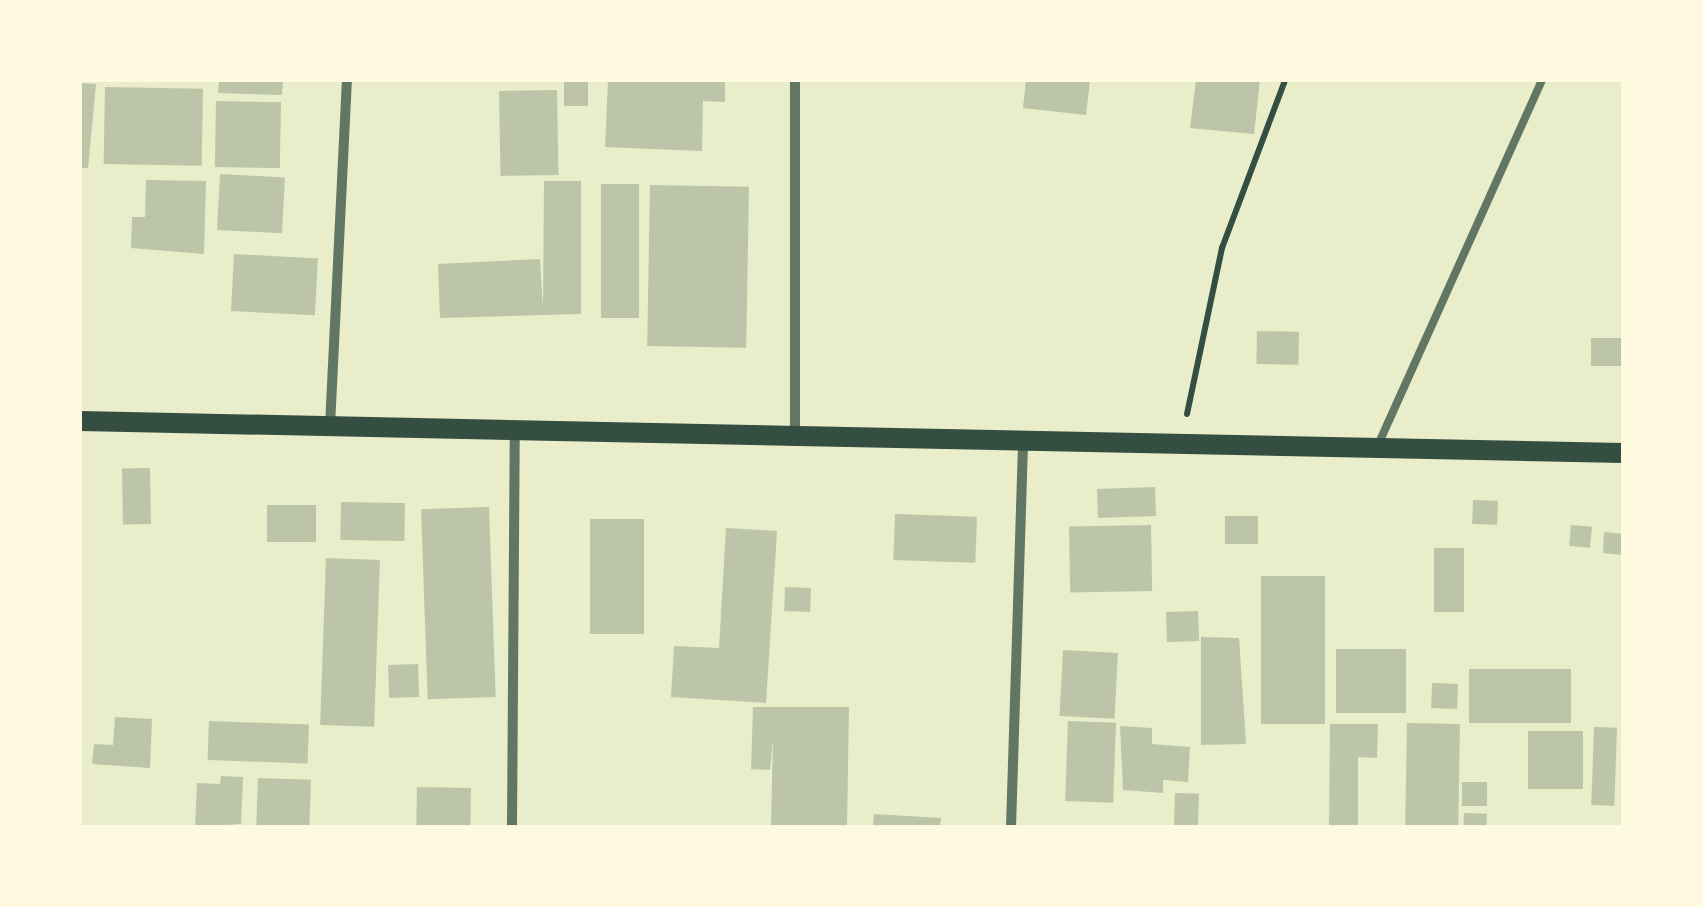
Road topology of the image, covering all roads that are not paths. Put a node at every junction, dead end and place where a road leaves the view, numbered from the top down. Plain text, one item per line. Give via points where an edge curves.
1 (346, 80) edge
2 (795, 80) edge
3 (1542, 80) edge
4 (80, 421) edge
5 (330, 426) junction
6 (514, 427) junction
7 (796, 436) junction
8 (1024, 440) junction
9 (1376, 448) junction
10 (1623, 453) edge
11 (512, 827) edge
12 (1011, 827) edge

1 - 5 street
2 - 7 street
3 - 9 lane
4 - 5 main road
5 - 6 main road
6 - 7 main road
6 - 11 street
7 - 8 main road
8 - 9 main road
8 - 12 street
9 - 10 main road

